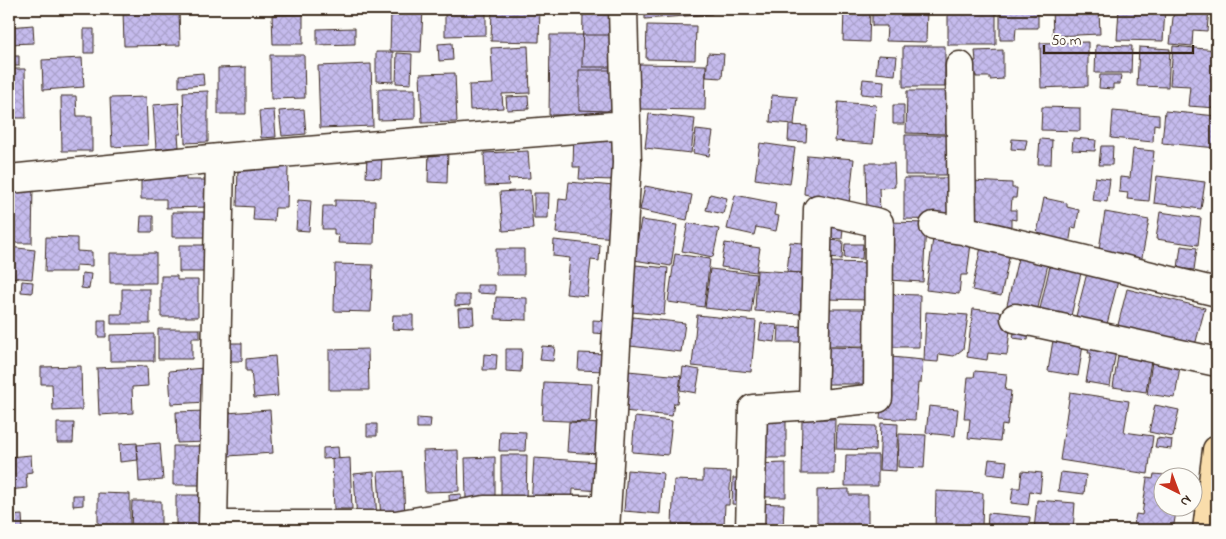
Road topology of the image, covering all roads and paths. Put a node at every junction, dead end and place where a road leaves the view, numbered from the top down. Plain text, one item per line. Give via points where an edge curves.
1 (623, 9) edge
2 (960, 66) dead end
3 (625, 125) junction
4 (220, 158) junction
5 (9, 179) edge
6 (934, 226) dead end
7 (962, 230) junction
8 (1217, 292) edge
9 (1015, 318) dead end
10 (1217, 362) edge
11 (813, 405) junction
12 (1217, 450) edge
13 (605, 520) edge
14 (750, 530) edge
15 (1207, 530) edge

1 - 3 street
2 - 7 street
3 - 4 street
3 - 13 street via 627,163
4 - 5 street
4 - 13 street via 213,525 396,525 484,510
6 - 7 street
7 - 8 street
9 - 10 street
11 - 11 street via 878,398 879,223 818,209
11 - 14 street via 753,409
12 - 15 highway

